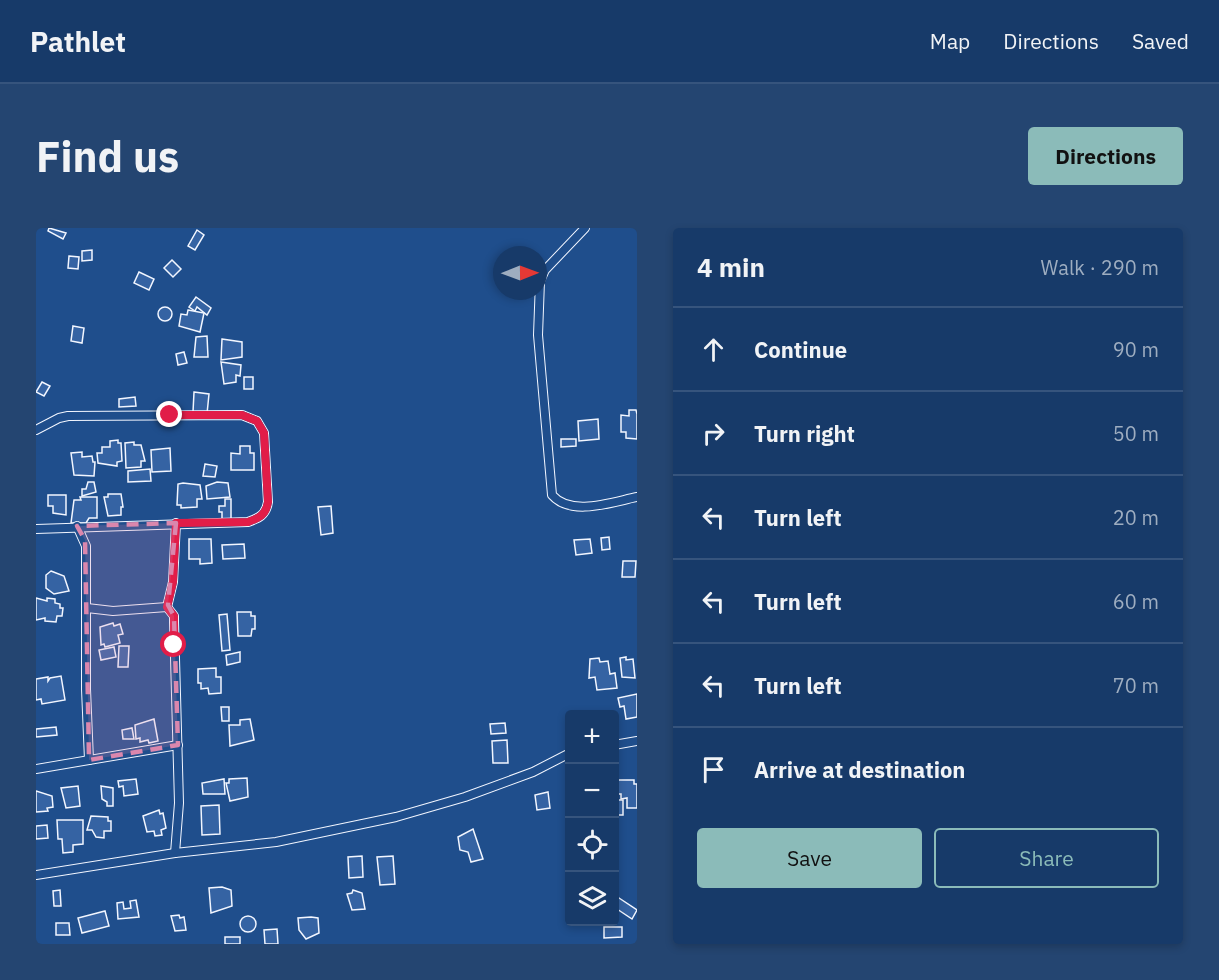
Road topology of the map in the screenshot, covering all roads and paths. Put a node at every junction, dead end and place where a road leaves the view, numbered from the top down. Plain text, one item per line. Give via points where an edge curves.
1 (585, 228) edge
2 (36, 430) edge
3 (637, 496) edge
4 (176, 523) junction
5 (77, 526) junction
6 (36, 529) edge
7 (167, 607) junction
8 (87, 608) junction
9 (637, 741) edge
10 (619, 744) edge
11 (178, 745) junction
12 (565, 756) edge
13 (89, 760) junction
14 (36, 769) edge
15 (175, 853) junction
16 (36, 875) edge

1 - 3 street via 545,270 539,290 538,335 552,495 558,502 579,506
2 - 4 street via 68,416 242,415 257,421 264,433 266,511 248,522
4 - 5 street
4 - 7 street via 173,582
5 - 6 street
5 - 8 street via 86,546
7 - 8 street via 113,611
7 - 11 street via 174,616
8 - 13 street
9 - 10 street
11 - 13 street
11 - 15 street
12 - 15 street via 465,797 396,817 276,842
13 - 14 street
15 - 16 street

